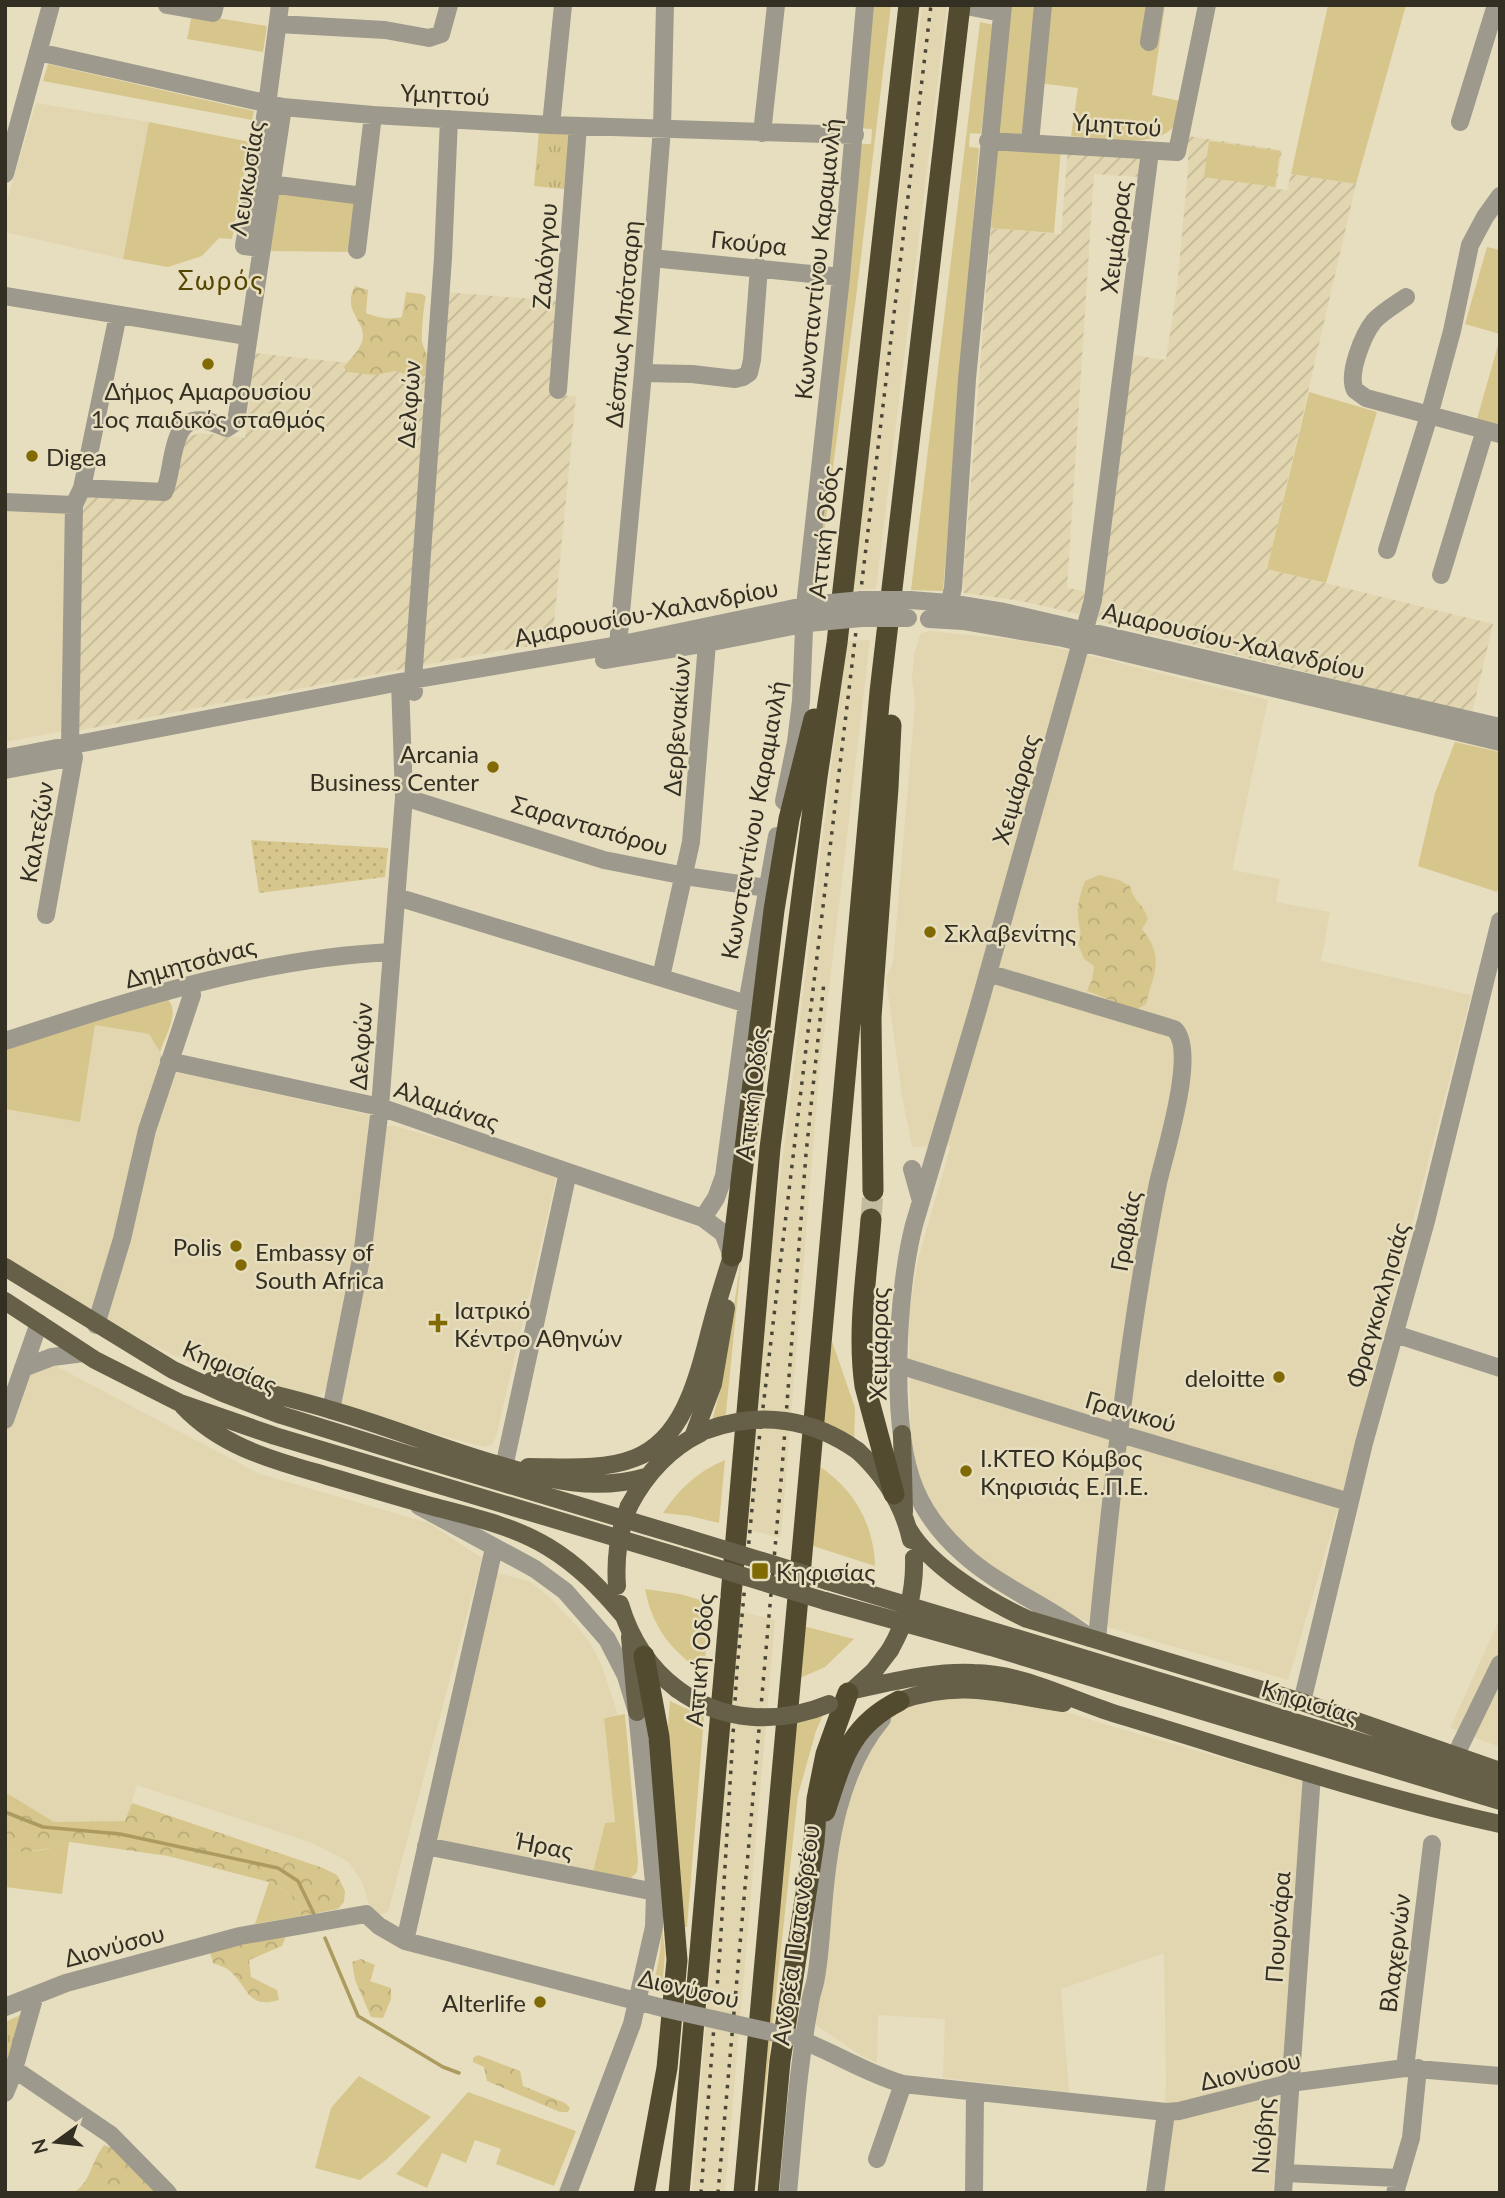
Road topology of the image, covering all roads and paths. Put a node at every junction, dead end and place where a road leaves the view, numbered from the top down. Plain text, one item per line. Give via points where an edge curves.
1 (51, 5) edge
2 (167, 5) edge
3 (280, 5) edge
4 (449, 5) edge
5 (562, 5) edge
6 (665, 5) edge
7 (776, 5) edge
8 (865, 5) edge
9 (909, 5) edge
10 (961, 5) edge
11 (1043, 5) edge
12 (1155, 5) edge
13 (1208, 5) edge
14 (1496, 5) edge
15 (214, 9) edge
16 (1000, 10) edge
17 (278, 24) junction
18 (1149, 42) dead end
19 (38, 52) junction
20 (275, 106) junction
21 (373, 115) junction
22 (449, 119) junction
23 (1460, 122) dead end
24 (11, 125) edge
25 (551, 125) junction
26 (578, 126) junction
27 (662, 128) junction
28 (762, 133) junction
29 (855, 135) junction
30 (988, 141) junction
31 (1030, 143) junction
32 (1150, 151) junction
33 (5, 174) edge
34 (270, 184) junction
35 (363, 196) junction
36 (1500, 196) edge
37 (260, 248) junction
38 (357, 250) dead end
39 (652, 258) junction
40 (759, 267) junction
41 (841, 277) junction
42 (5, 296) edge
43 (1406, 297) dead end
44 (118, 315) junction
45 (247, 336) junction
46 (643, 373) junction
47 (558, 390) dead end
48 (1429, 416) junction
49 (1492, 432) edge
50 (82, 488) junction
51 (5, 502) edge
52 (74, 505) junction
53 (1387, 550) dead end
54 (1441, 575) dead end
55 (893, 587) junction
56 (949, 603) junction
57 (909, 609) junction
58 (807, 614) junction
59 (929, 619) junction
60 (1084, 636) junction
61 (707, 643) junction
62 (837, 643) junction
63 (618, 645) junction
64 (407, 687) junction
65 (1500, 727) edge
66 (1500, 742) edge
67 (72, 751) junction
68 (5, 758) edge
69 (5, 770) edge
70 (404, 797) junction
71 (685, 876) junction
72 (766, 888) junction
73 (397, 897) junction
74 (46, 915) dead end
75 (1499, 927) edge
76 (392, 952) junction
77 (988, 973) junction
78 (661, 977) junction
79 (191, 985) junction
80 (747, 1004) junction
81 (5, 1041) edge
82 (169, 1061) junction
83 (380, 1107) junction
84 (912, 1169) dead end
85 (568, 1171) junction
86 (873, 1191) tunnel mouth
87 (921, 1201) junction
88 (704, 1218) junction
89 (871, 1219) tunnel mouth
90 (732, 1256) junction
91 (5, 1267) edge
92 (5, 1301) edge
93 (39, 1323) junction
94 (96, 1325) junction
95 (1395, 1334) junction
96 (84, 1353) junction
97 (899, 1365) junction
98 (23, 1368) junction
99 (1500, 1368) edge
100 (194, 1380) junction
101 (180, 1403) junction
102 (331, 1410) junction
103 (5, 1420) edge
104 (1117, 1433) junction
105 (699, 1434) junction
106 (902, 1434) junction
107 (504, 1467) junction
108 (644, 1481) junction
109 (894, 1494) junction
110 (407, 1499) junction
111 (1349, 1502) junction
112 (907, 1523) junction
113 (494, 1548) junction
114 (623, 1615) junction
115 (1093, 1639) junction
116 (644, 1656) junction
117 (1500, 1664) edge
118 (847, 1694) junction
119 (899, 1701) junction
120 (1302, 1702) junction
121 (1098, 1708) junction
122 (637, 1712) junction
123 (1379, 1730) junction
124 (1460, 1746) junction
125 (1328, 1751) junction
126 (1500, 1758) edge
127 (1500, 1771) edge
128 (1312, 1774) junction
129 (1500, 1784) edge
130 (1500, 1801) edge
131 (1500, 1815) edge
132 (1500, 1824) edge
133 (814, 1842) junction
134 (1432, 1844) dead end
135 (426, 1846) junction
136 (655, 1892) junction
137 (405, 1941) junction
138 (35, 1995) junction
139 (638, 2003) junction
140 (5, 2007) edge
141 (799, 2039) junction
142 (10, 2068) edge
143 (1411, 2068) junction
144 (1500, 2076) edge
145 (1290, 2083) junction
146 (903, 2084) junction
147 (5, 2093) edge
148 (975, 2094) junction
149 (1166, 2112) junction
150 (877, 2159) dead end
151 (1284, 2173) junction
152 (1396, 2185) edge
153 (168, 2193) edge
154 (568, 2193) edge
155 (644, 2193) edge
156 (679, 2193) edge
157 (744, 2193) edge
158 (768, 2193) edge
159 (788, 2193) edge
160 (974, 2193) edge
161 (1156, 2193) edge
162 (1283, 2193) edge

1 - 19 street
2 - 15 street
3 - 17 street, Λευκωσίας
4 - 17 street via 443,29 429,38 385,30
5 - 25 street
6 - 27 street, Δέσπως Μπότσαρη
7 - 28 street
8 - 29 street, Κωνσταντίνου Καραμανλή
9 - 62 highway, Αττική Οδός
10 - 16 street
10 - 55 highway
11 - 31 street
12 - 18 street
13 - 32 street, Υμηττού via 1177,152
14 - 23 street
16 - 30 street
17 - 20 street, Λευκωσίας
19 - 20 street, Υμηττού
19 - 24 street
20 - 21 street, Υμηττού
20 - 34 street, Λευκωσίας
20 - 37 street via 244,246
21 - 22 street, Υμηττού
21 - 35 street
22 - 25 street, Υμηττού
22 - 64 street, Δελφών via 443,257
24 - 33 street
25 - 26 street, Υμηττού
26 - 27 street, Υμηττού
26 - 47 street, Ζαλόγγου
27 - 28 street, Υμηττού
27 - 39 street, Δέσπως Μπότσαρη
28 - 29 street, Υμηττού
29 - 41 street, Κωνσταντίνου Καραμανλή
30 - 31 street, Υμηττού
30 - 56 street
31 - 32 street, Υμηττού
32 - 60 street, Χειμάρρας via 1100,557
34 - 35 street
34 - 37 street, Λευκωσίας
35 - 38 street
36 - 48 street via 1469,245
37 - 45 street, Λευκωσίας
39 - 40 street, Γκούρα
39 - 46 street, Δέσπως Μπότσαρη
40 - 41 street, Γκούρα
40 - 46 street via 749,373 735,379
41 - 58 street, Κωνσταντίνου Καραμανλή
42 - 44 street
43 - 48 street via 1373,323 1354,366 1352,383 1366,398
44 - 45 street
44 - 50 street
45 - 50 street, Λευκωσίας via 236,422 227,428 202,420 183,427 164,492
46 - 63 street, Δέσπως Μπότσαρη
48 - 49 street
48 - 53 street
49 - 54 street
50 - 52 street
51 - 52 street
52 - 67 street, Καλτεζών
55 - 86 highway via 888,788 871,1010
55 - 157 highway
56 - 57 street, Αμαρουσίου-Χαλανδρίου
56 - 59 street
56 - 60 street, Αμαρουσίου-Χαλανδρίου via 1004,612
57 - 58 street, Αμαρουσίου-Χαλανδρίου, bridge via 862,600
57 - 59 street, Αμαρουσίου-Χαλανδρίου
58 - 61 street, Αμαρουσίου-Χαλανδρίου
58 - 63 street, Αμαρουσίου-Χαλανδρίου
58 - 72 street, Κωνσταντίνου Καραμανλή via 797,732
59 - 60 street, Αμαρουσίου-Χαλανδρίου
60 - 65 street, Αμαρουσίου-Χαλανδρίου
60 - 66 street, Αμαρουσίου-Χαλανδρίου
60 - 77 street, Χειμάρρας
61 - 64 street, Αμαρουσίου-Χαλανδρίου
61 - 71 street, Δερβενακίων via 695,813
62 - 90 highway via 799,774 779,876
62 - 156 highway, Αττική Οδός via 770,1148
63 - 64 street, Αμαρουσίου-Χαλανδρίου
64 - 67 street, Αμαρουσίου-Χαλανδρίου
64 - 70 street, Δελφών
67 - 68 street, Αμαρουσίου-Χαλανδρίου
67 - 69 street, Αμαρουσίου-Χαλανδρίου
67 - 74 street, Καλτεζών
70 - 71 street, Σαρανταπόρου via 604,860
70 - 73 street, Δελφών
71 - 72 street, Σαρανταπόρου
71 - 78 street, Δερβενακίων
72 - 80 street, Κωνσταντίνου Καραμανλή
73 - 76 street, Δελφών
73 - 78 street
75 - 95 street, Φραγκοκλησιάς
76 - 79 street, Δημητσάνας via 312,958
76 - 83 street, Δελφών
77 - 87 street, Χειμάρρας
77 - 104 street, Γραβιάς via 1174,1029 1182,1041 1182,1071 1147,1243
78 - 80 street
79 - 81 street, Δημητσάνας
79 - 82 street via 192,995
80 - 88 street, Κωνσταντίνου Καραμανλή via 724,1175
82 - 83 street, Αλαμάνας
82 - 94 street via 146,1130 122,1239
83 - 85 street, Αλαμάνας
83 - 102 street, Δελφών via 363,1250
84 - 87 street
85 - 88 street, Αλαμάνας
85 - 107 street
87 - 97 street, Χειμάρρας via 904,1274
88 - 90 street via 723,1233
89 - 109 highway via 862,1368
90 - 105 main road via 716,1371
90 - 107 main road via 691,1394 679,1419 657,1445 635,1458 602,1465
91 - 94 main road, Κηφισίας
92 - 93 main road, Κηφισίας
93 - 96 main road, Κηφισίας
93 - 98 street
94 - 100 main road, Κηφισίας
95 - 99 street
95 - 111 street, Φραγκοκλησιάς
96 - 98 street via 52,1357
96 - 101 main road, Κηφισίας
97 - 104 street, Γρανικού
97 - 106 street, Χειμάρρας
98 - 103 street
100 - 102 main road via 227,1382
100 - 129 main road, Κηφισίας, bridge via 308,1423
101 - 110 main road via 211,1432 238,1447
101 - 125 main road, Κηφισίας, bridge via 275,1436
102 - 107 main road
104 - 111 street, Γρανικού
104 - 115 street, Γραβιάς
105 - 108 main road via 667,1455
105 - 109 main road, bridge via 754,1419 788,1420 816,1428 858,1451
106 - 112 main road
106 - 115 street, Χειμάρρας via 914,1487 949,1539 988,1573
107 - 108 main road via 582,1485
108 - 114 main road, bridge via 619,1536 615,1568
109 - 112 main road
110 - 113 street
110 - 114 main road via 488,1521 548,1547 589,1578
111 - 120 street, Φραγκοκλησιάς
112 - 115 main road, Κηφισίας via 920,1546 991,1601 1041,1624
112 - 118 main road, bridge via 914,1558 908,1612 890,1650
113 - 122 street via 550,1579 586,1613 615,1653
113 - 135 street
114 - 116 main road
114 - 122 main road
115 - 120 main road, Κηφισίας
116 - 118 main road, bridge via 669,1683 708,1707 748,1717 803,1713
116 - 155 highway via 659,1737 677,1960 667,2068
117 - 124 street
118 - 121 main road via 931,1675 975,1672 1039,1685
118 - 133 highway via 821,1773
119 - 121 main road via 933,1692 976,1689
119 - 133 highway via 870,1719 851,1742
119 - 141 street, Ανδρέα Παπανδρέου via 862,1747 839,1811 827,1862 817,1976
120 - 123 main road, Κηφισίας
121 - 128 main road
122 - 136 street
123 - 124 main road, Κηφισίας via 1429,1736
123 - 127 main road
124 - 126 main road, Κηφισίας
125 - 130 main road, Κηφισίας
125 - 131 main road
128 - 132 main road
128 - 145 street, Πουρνάρα
133 - 158 highway via 780,2061
134 - 143 street, Βλαχερνών
135 - 136 street, Ήρας
135 - 137 street
136 - 139 street via 654,1927
137 - 138 street, Διονύσου via 366,1914 240,1936
137 - 139 street, Διονύσου
138 - 140 street, Διονύσου
138 - 142 street
139 - 141 street, Διονύσου, bridge
139 - 154 street
141 - 146 street, Διονύσου
141 - 159 street, Ανδρέα Παπανδρέου
142 - 147 street
142 - 153 street via 111,2135
143 - 144 street, Διονύσου
143 - 145 street, Διονύσου
143 - 152 street, Βλαχερνών via 1411,2138
145 - 149 street, Διονύσου
145 - 151 street, Νιόβης
146 - 148 street, Διονύσου
146 - 150 street
148 - 149 street, Διονύσου
148 - 160 street
149 - 161 street
151 - 152 street
151 - 162 street, Νιόβης

